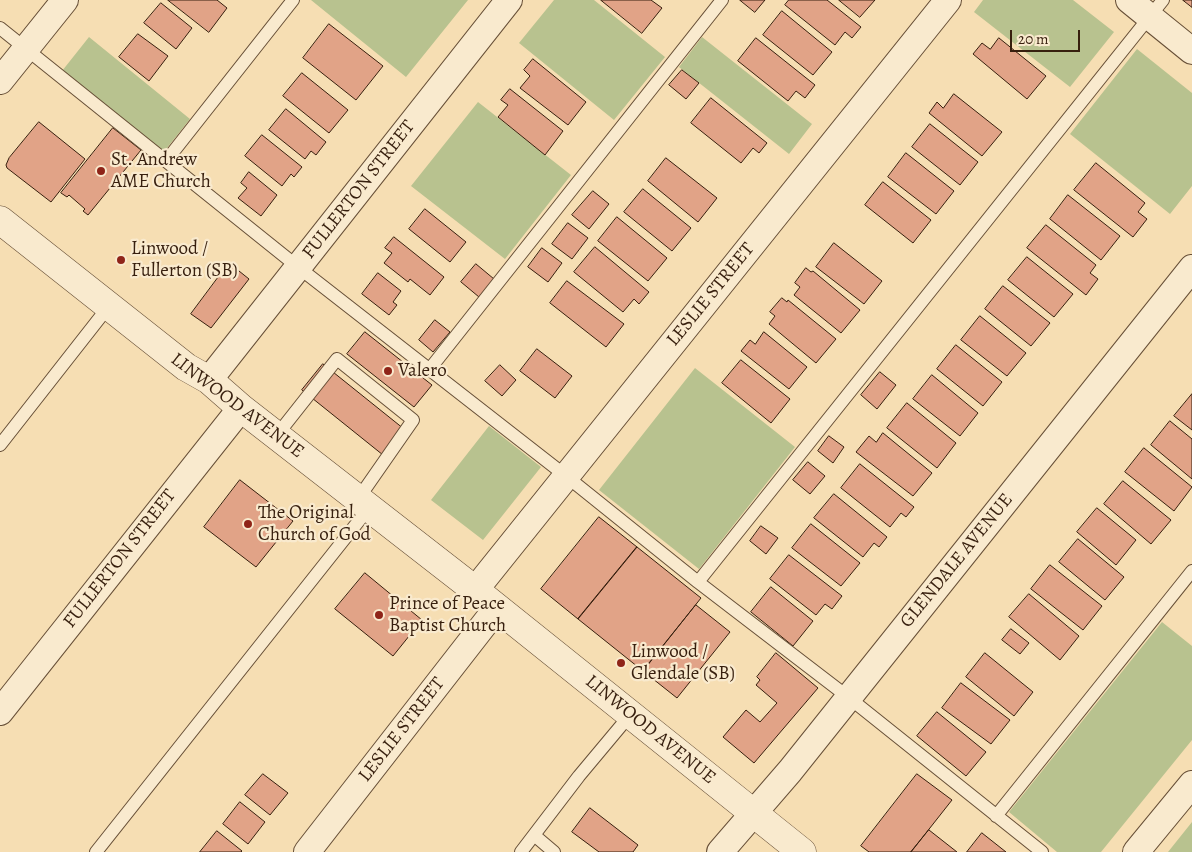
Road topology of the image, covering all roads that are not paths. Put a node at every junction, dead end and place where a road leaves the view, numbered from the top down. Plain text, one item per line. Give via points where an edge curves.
1 (65, 0) edge
2 (293, 0) edge
3 (509, 0) edge
4 (722, 0) edge
5 (948, 0) edge
6 (1129, 0) edge
7 (1157, 8) edge
8 (0, 28) edge
9 (26, 49) junction
10 (1192, 51) edge
11 (0, 81) edge
12 (166, 161) junction
13 (0, 220) edge
14 (298, 267) junction
15 (1192, 268) edge
16 (109, 306) junction
17 (429, 370) junction
18 (209, 380) junction
19 (241, 408) junction
20 (277, 435) junction
21 (0, 445) edge
22 (566, 476) junction
23 (364, 503) junction
24 (1192, 571) edge
25 (698, 582) junction
26 (475, 590) junction
27 (497, 608) junction
28 (848, 697) junction
29 (0, 712) edge
30 (630, 715) junction
31 (1192, 784) edge
32 (754, 813) junction
33 (996, 816) junction
34 (534, 835) junction
35 (96, 852) edge
36 (307, 852) edge
37 (521, 852) edge
38 (554, 852) edge
39 (720, 852) edge
40 (802, 852) edge
41 (1042, 852) edge
42 (1136, 852) edge

1 - 9 street
2 - 12 lane
3 - 14 street, FULLERTON STREET
4 - 17 lane
5 - 22 street, LESLIE STREET
6 - 7 street
7 - 10 street
7 - 25 lane
8 - 9 lane
9 - 11 street
9 - 12 lane
12 - 14 lane
13 - 16 street, LINWOOD AVENUE
14 - 17 lane
14 - 18 street, FULLERTON STREET
15 - 28 street, GLENDALE AVENUE
16 - 18 street, LINWOOD AVENUE via 186,367
16 - 21 lane
17 - 22 lane
18 - 19 street, LINWOOD AVENUE
19 - 20 street, LINWOOD AVENUE
19 - 29 street, FULLERTON STREET
20 - 23 street, LINWOOD AVENUE
20 - 23 lane via 337,359 413,420
22 - 25 lane
22 - 26 street, LESLIE STREET
23 - 26 street, LINWOOD AVENUE
23 - 35 lane
24 - 33 lane
25 - 28 lane
26 - 27 street, LINWOOD AVENUE
27 - 30 street, LINWOOD AVENUE
27 - 36 street, LESLIE STREET
28 - 32 street, GLENDALE AVENUE
28 - 33 lane
30 - 32 street, LINWOOD AVENUE
30 - 34 lane
31 - 42 street
32 - 39 street, GLENDALE AVENUE
32 - 40 street, LINWOOD AVENUE
33 - 41 lane
34 - 37 lane
34 - 38 lane

